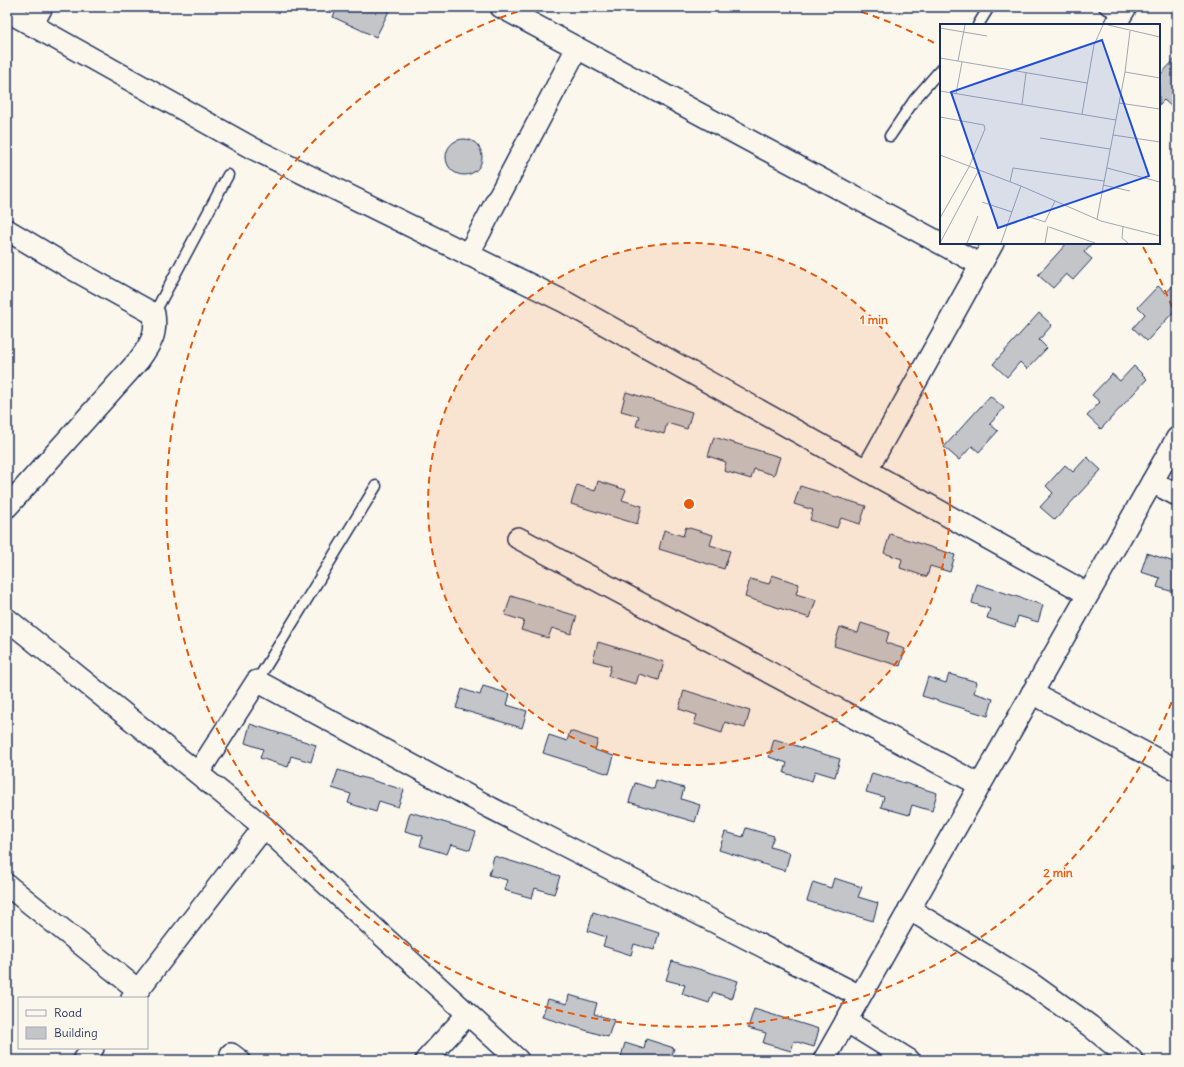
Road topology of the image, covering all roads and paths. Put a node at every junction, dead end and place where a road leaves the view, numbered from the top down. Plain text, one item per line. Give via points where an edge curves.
1 (501, 7) edge
2 (989, 7) edge
3 (7, 11) edge
4 (37, 16) edge
5 (979, 24) edge
6 (577, 48) junction
7 (940, 70) edge
8 (890, 136) dead end
9 (228, 175) dead end
10 (7, 230) edge
11 (940, 243) edge
12 (942, 244) edge
13 (992, 244) edge
14 (468, 255) junction
15 (981, 265) junction
16 (154, 314) junction
17 (1177, 438) edge
18 (867, 470) junction
19 (1152, 482) junction
20 (376, 486) dead end
21 (1177, 495) edge
22 (7, 507) edge
23 (518, 538) dead end
24 (1088, 594) junction
25 (7, 619) edge
26 (257, 681) junction
27 (1032, 693) junction
28 (1177, 770) edge
29 (198, 774) junction
30 (980, 785) junction
31 (264, 827) junction
32 (7, 885) edge
33 (909, 909) junction
34 (135, 994) edge
35 (860, 996) junction
36 (468, 1014) junction
37 (846, 1021) junction
38 (92, 1049) edge
39 (84, 1060) edge
40 (426, 1060) edge
41 (518, 1060) edge
42 (824, 1060) edge
43 (909, 1060) edge
44 (1132, 1060) edge

1 - 6 street
2 - 5 lane
3 - 4 street
4 - 14 street via 252,148
6 - 11 street
6 - 14 street
7 - 8 lane via 915,99
9 - 16 lane
10 - 16 street
12 - 15 street
13 - 15 street
14 - 18 street via 565,302
15 - 18 street
16 - 22 street via 156,325 153,340 139,360
17 - 19 street
18 - 24 street
19 - 21 street
19 - 24 street
20 - 26 lane
23 - 30 street
24 - 27 street
25 - 29 street
26 - 29 street
26 - 35 street via 490,808
27 - 28 street
27 - 30 street
29 - 31 street
30 - 33 street
31 - 34 street
31 - 36 street
32 - 34 street
33 - 35 street
33 - 44 street via 1029,982
35 - 37 street
36 - 40 street
36 - 41 street
37 - 42 street
37 - 43 street
38 - 39 street

